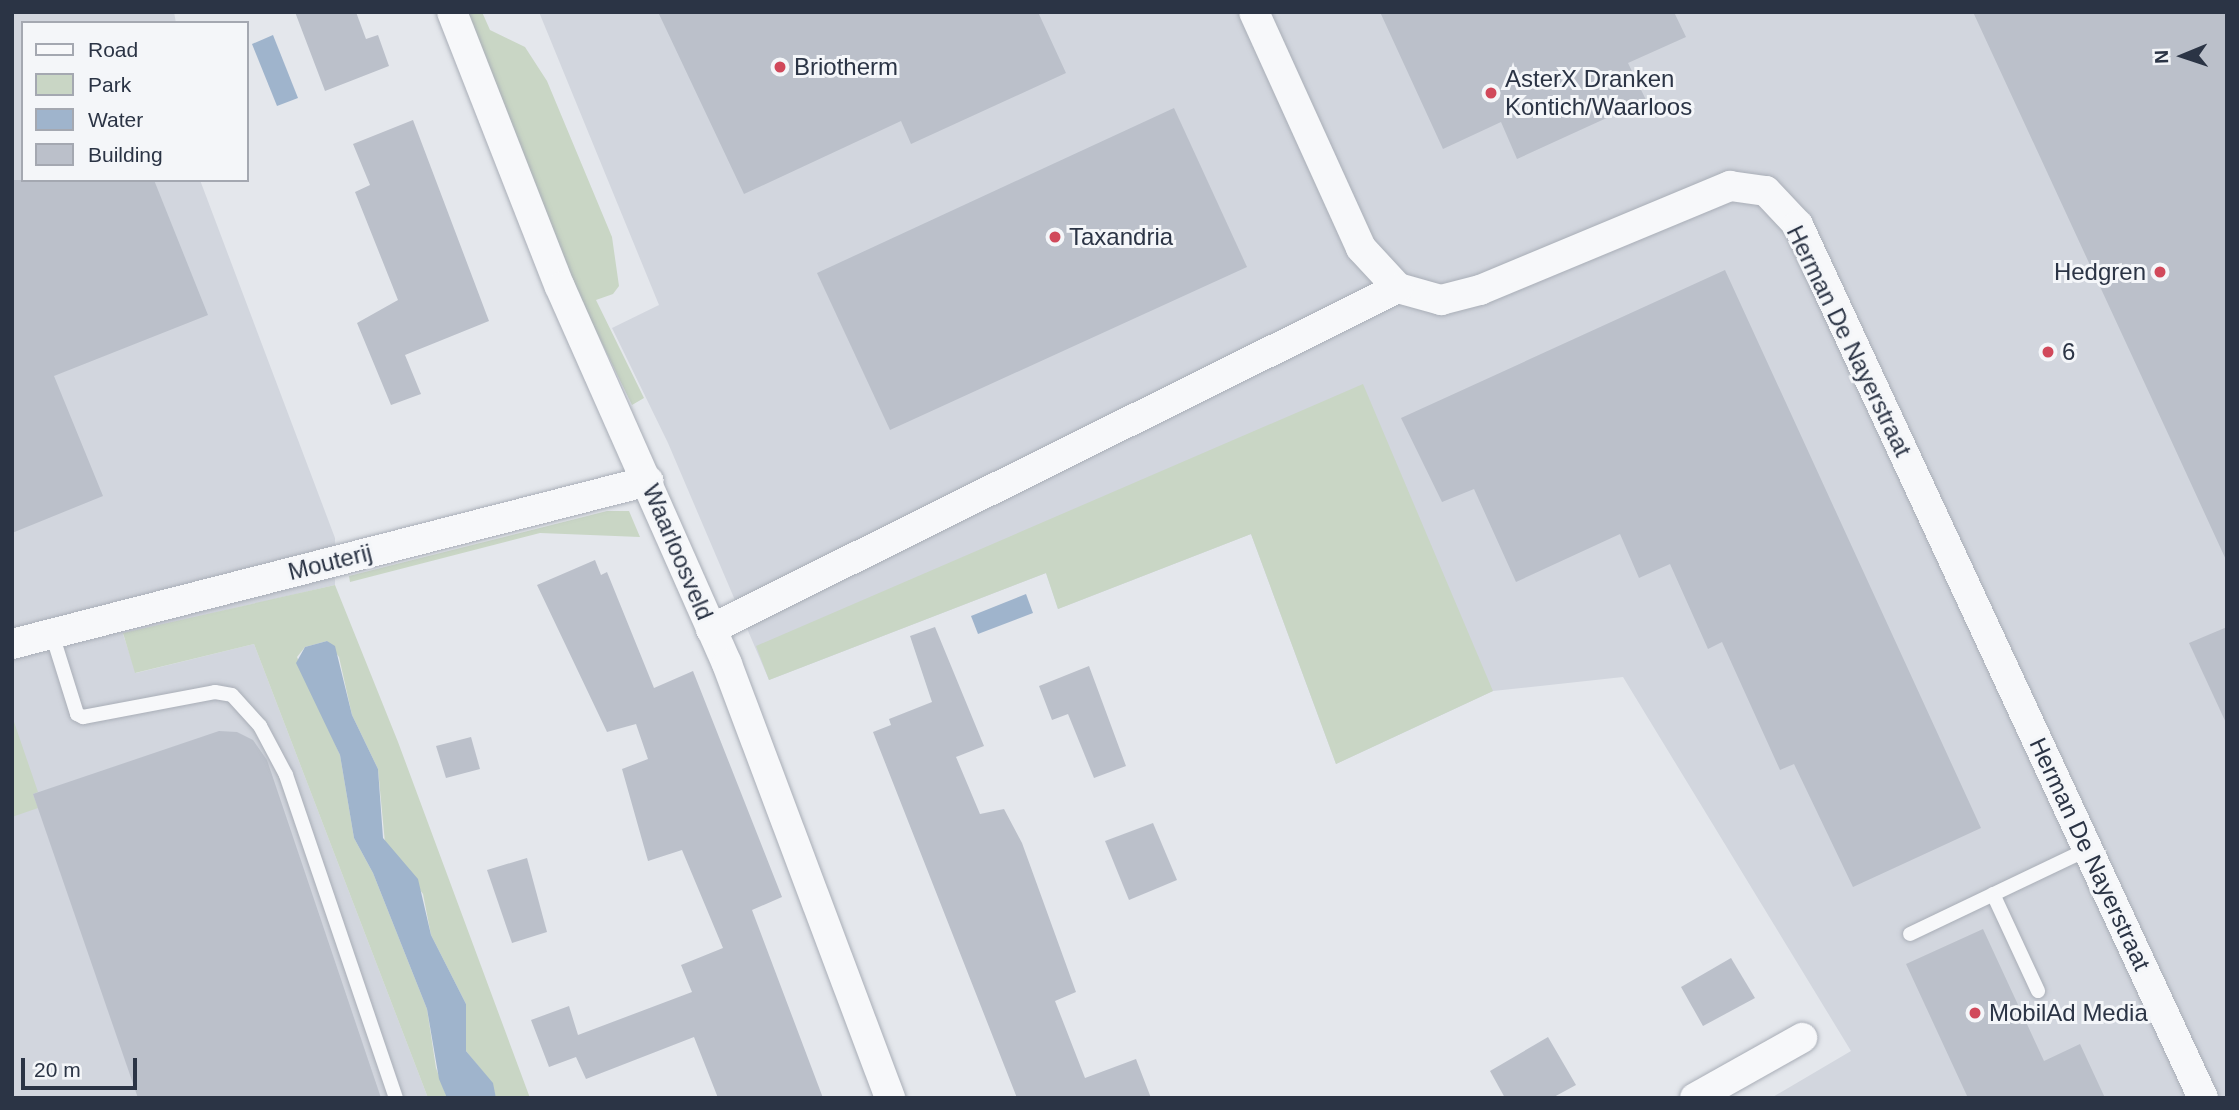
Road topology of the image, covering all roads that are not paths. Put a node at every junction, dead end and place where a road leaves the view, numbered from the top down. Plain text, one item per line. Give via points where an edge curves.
1 (452, 12) edge
2 (1254, 12) edge
3 (1398, 288) junction
4 (648, 481) junction
5 (711, 629) junction
6 (52, 634) junction
7 (12, 644) edge
8 (2088, 849) junction
9 (1993, 894) junction
10 (1910, 934) dead end
11 (2038, 991) dead end
12 (1802, 1038) dead end
13 (396, 1098) edge
14 (890, 1098) edge
15 (1695, 1098) edge
16 (2203, 1098) edge

1 - 4 street, Waarloosveld via 560,287
2 - 3 street via 1361,247
3 - 5 street
3 - 8 street, Herman De Nayerstraat via 1441,300 1480,290 1730,186 1766,191 1798,225
4 - 5 street, Waarloosveld
4 - 6 street, Mouterij
5 - 14 street, Waarloosveld
6 - 7 street, Mouterij
6 - 13 lane via 77,714 83,718 215,692 232,695 261,726 286,775
8 - 9 lane
8 - 16 street, Herman De Nayerstraat
9 - 10 lane
9 - 11 lane
12 - 15 street

